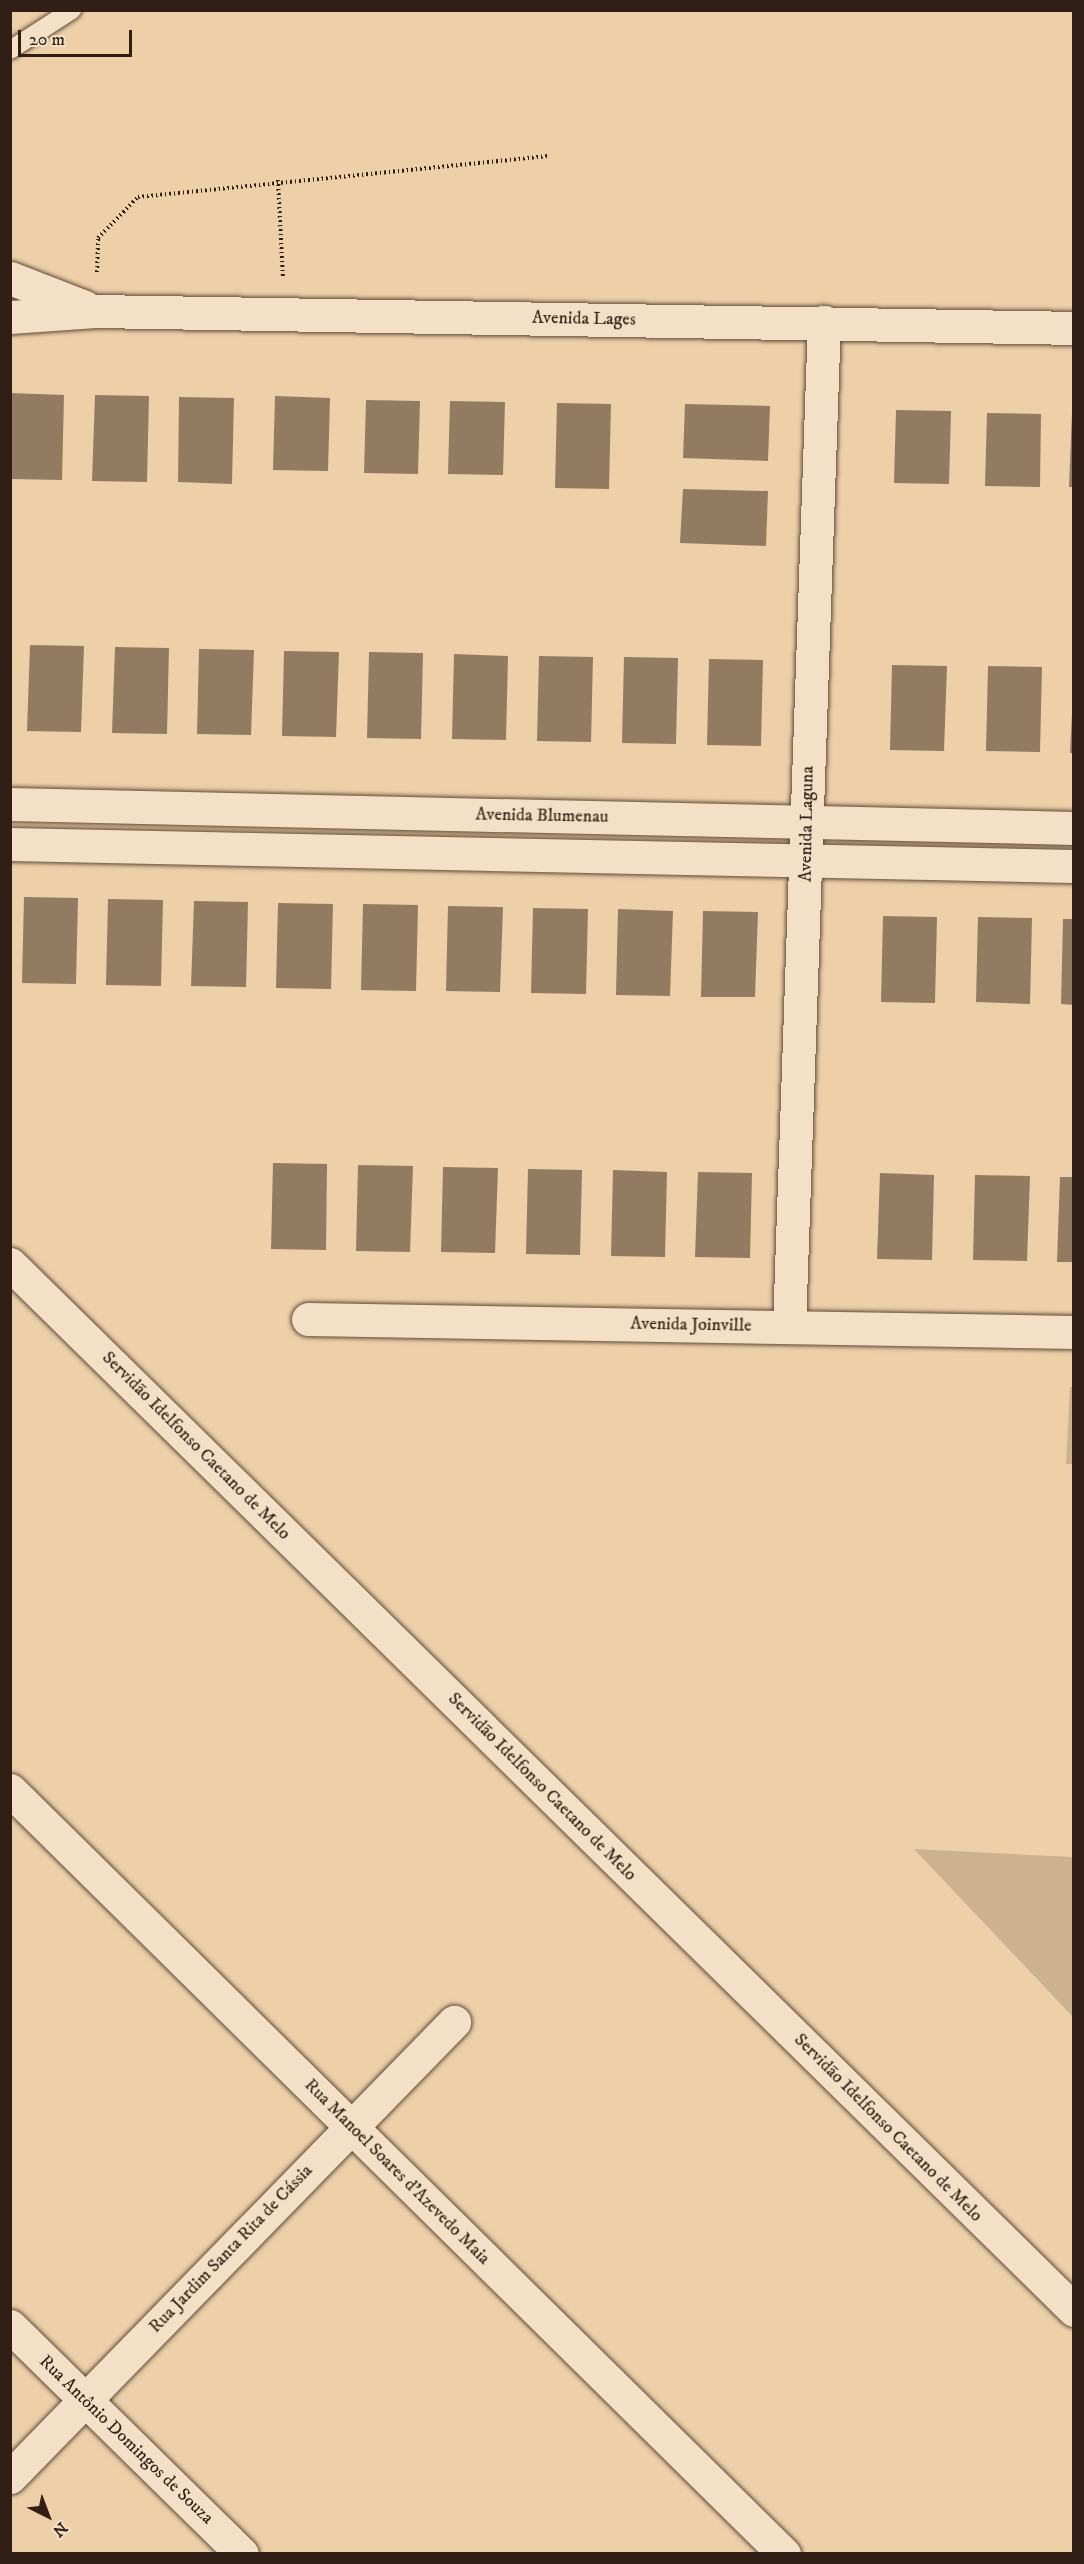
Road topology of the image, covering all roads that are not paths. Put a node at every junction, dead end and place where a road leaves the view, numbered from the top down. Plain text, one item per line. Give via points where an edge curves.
1 (72, 10) edge
2 (10, 50) edge
3 (10, 278) edge
4 (95, 311) junction
5 (10, 317) edge
6 (824, 322) junction
7 (1074, 328) edge
8 (10, 804) edge
9 (807, 822) junction
10 (1074, 828) edge
11 (10, 844) edge
12 (807, 860) junction
13 (1074, 866) edge
14 (10, 1264) edge
15 (308, 1319) dead end
16 (789, 1327) junction
17 (1074, 1332) edge
18 (10, 1790) edge
19 (454, 2022) dead end
20 (351, 2126) junction
21 (1074, 2310) edge
22 (10, 2326) edge
23 (84, 2399) junction
24 (10, 2477) edge
25 (242, 2553) edge
26 (784, 2553) edge

1 - 2 lane
3 - 4 street, Avenida Lages
4 - 5 street, Avenida Lages
4 - 6 street, Avenida Lages
6 - 7 street, Avenida Lages
6 - 9 street, Avenida Laguna
8 - 9 street, Avenida Blumenau
9 - 10 street, Avenida Blumenau
9 - 12 street, Avenida Laguna
11 - 12 street
12 - 13 street
12 - 16 street, Avenida Laguna
14 - 21 street, Servidão Idelfonso Caetano de Melo
15 - 16 street, Avenida Joinville
16 - 17 street, Avenida Joinville
18 - 20 street, Rua Manoel Soares d'Azevedo Maia
19 - 20 street, Rua Jardim Santa Rita de Cássia
20 - 23 street, Rua Jardim Santa Rita de Cássia
20 - 26 street, Rua Manoel Soares d'Azevedo Maia
22 - 23 street, Rua Antônio Domingos de Souza
23 - 24 street, Rua Jardim Santa Rita de Cássia
23 - 25 street, Rua Antônio Domingos de Souza

